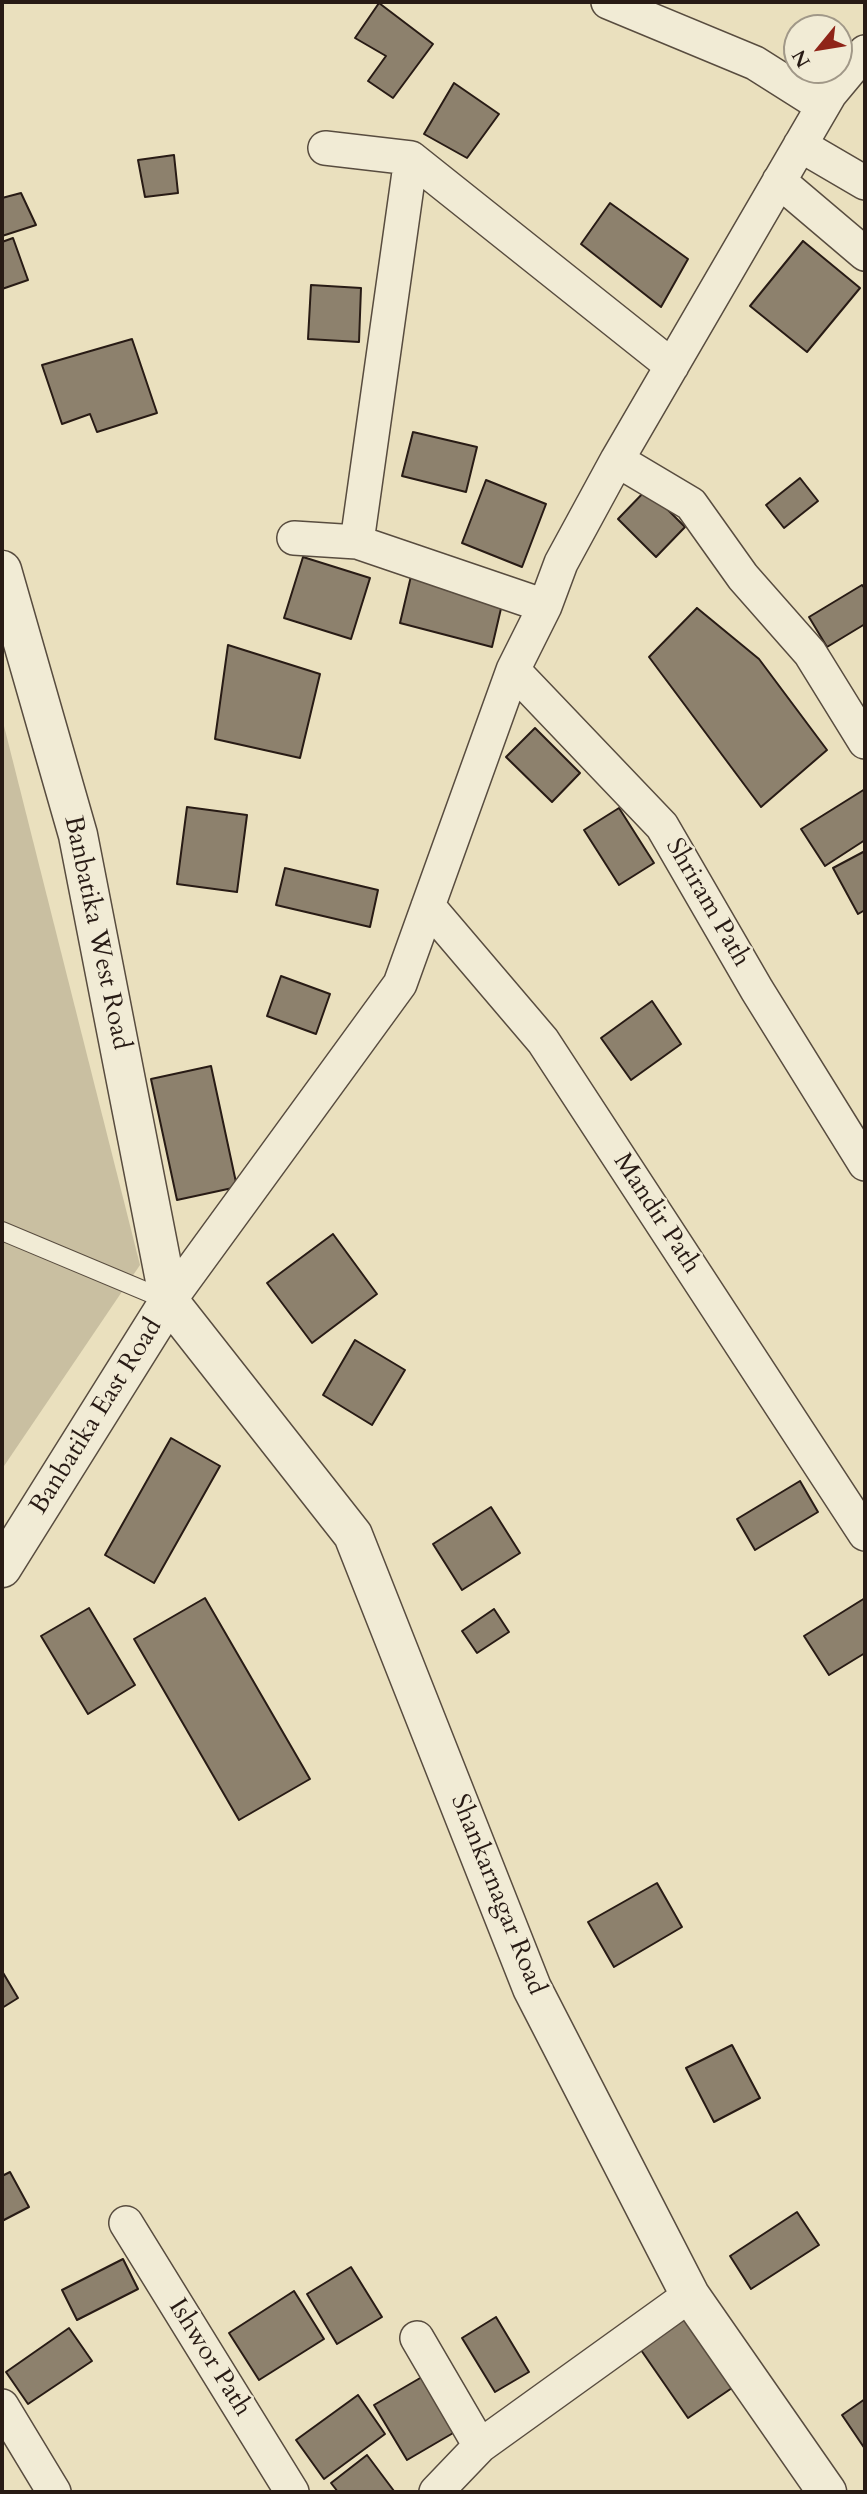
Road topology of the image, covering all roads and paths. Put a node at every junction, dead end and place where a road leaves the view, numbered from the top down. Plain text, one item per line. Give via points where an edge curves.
1 (608, 2) edge
2 (865, 52) edge
3 (823, 106) junction
4 (800, 145) junction
5 (325, 148) dead end
6 (411, 158) junction
7 (779, 181) junction
8 (865, 183) edge
9 (865, 254) edge
10 (672, 366) junction
11 (617, 460) junction
12 (294, 538) dead end
13 (357, 542) junction
14 (2, 570) edge
15 (545, 606) junction
16 (513, 670) junction
17 (865, 742) edge
18 (428, 906) junction
19 (865, 1164) edge
20 (2, 1231) edge
21 (169, 1301) junction
22 (865, 1534) edge
23 (2, 1568) edge
24 (126, 2223) dead end
25 (690, 2295) junction
26 (417, 2337) dead end
27 (2, 2406) edge
28 (480, 2446) junction
29 (54, 2492) edge
30 (292, 2492) edge
31 (436, 2492) edge
32 (827, 2492) edge

1 - 3 street via 755,63
2 - 3 street
3 - 4 street
4 - 7 street
4 - 8 street
5 - 6 street
6 - 10 street
6 - 13 street
7 - 9 street
7 - 10 street
10 - 11 street
11 - 15 street via 561,564
11 - 17 street via 691,504 743,577 810,653
12 - 13 street
13 - 15 street
14 - 21 street, Banbatika West Road via 78,835
15 - 16 street
16 - 18 street
16 - 19 street, Shriram Path via 662,826
18 - 21 street via 400,984
18 - 22 street, Mandir Path via 543,1041
20 - 21 lane
21 - 23 street, Banbatika East Road
21 - 25 street, Shankarnagar Road via 353,1535 532,1988
24 - 30 street, Ishwor Path
25 - 28 street
25 - 32 street, Shankarnagar Road
26 - 28 street
27 - 29 street
28 - 31 street

